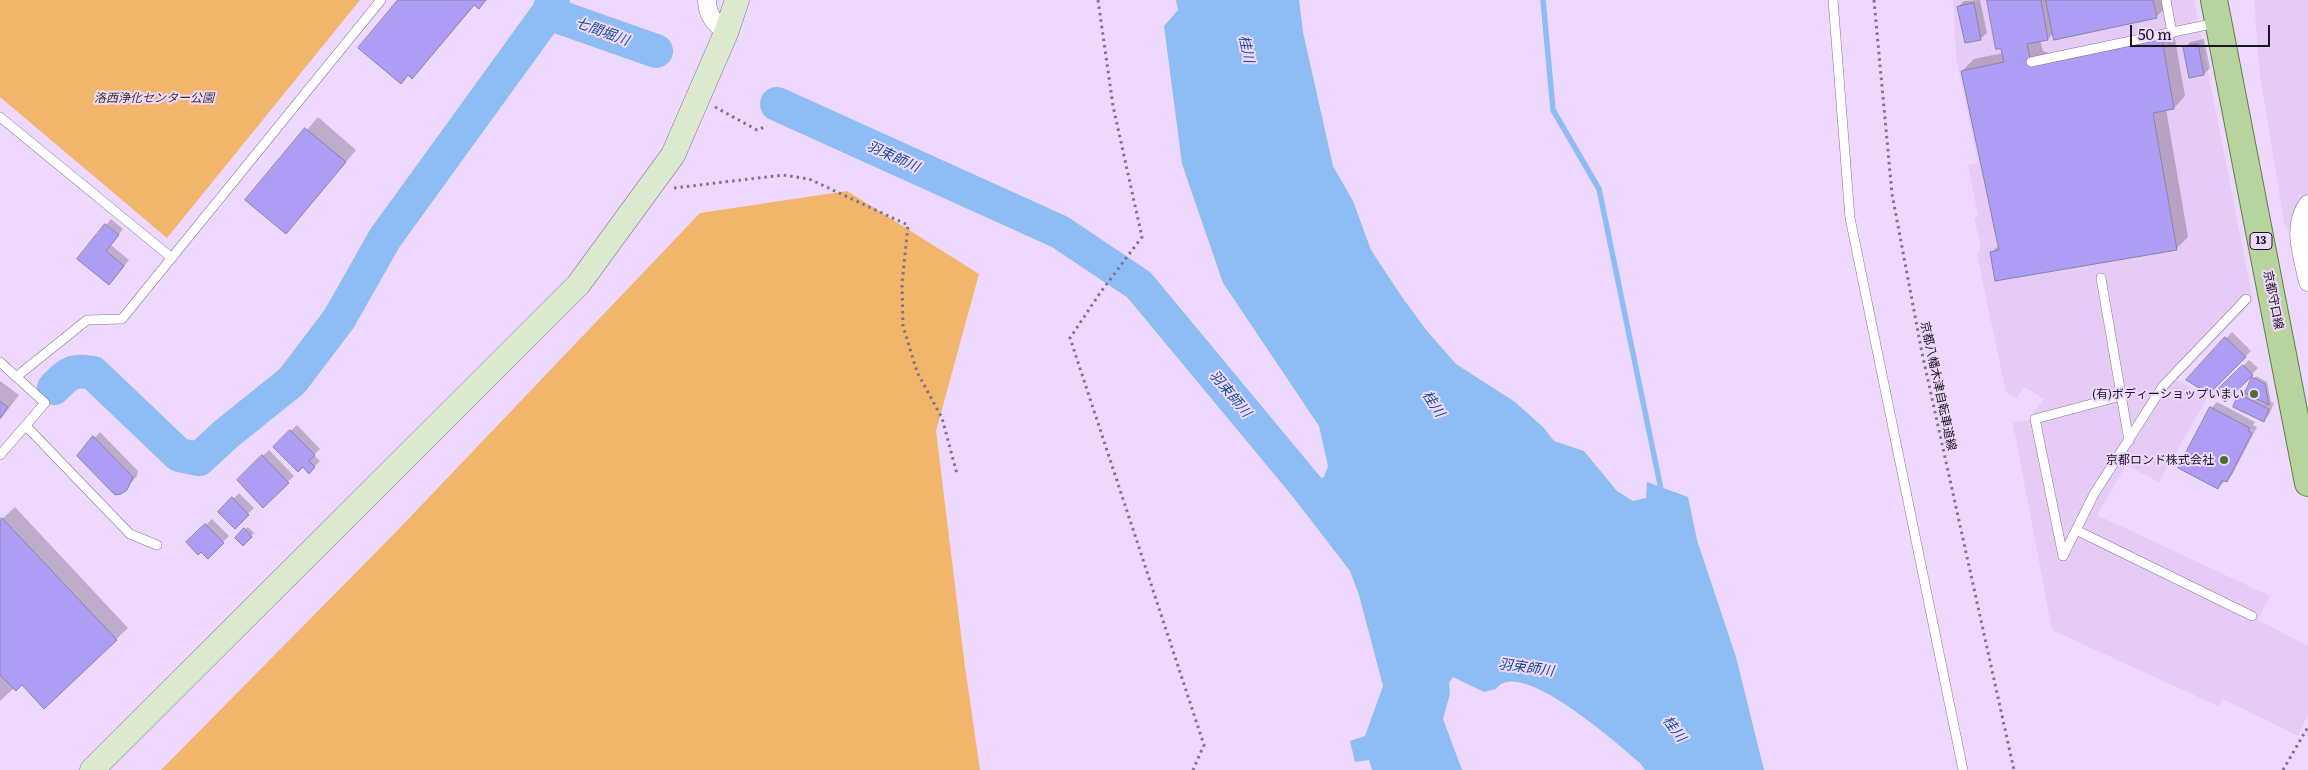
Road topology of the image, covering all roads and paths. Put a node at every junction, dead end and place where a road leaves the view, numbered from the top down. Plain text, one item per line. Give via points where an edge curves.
1 (381, 0) edge
2 (706, 0) edge
3 (737, 0) edge
4 (1098, 0) edge
5 (1833, 0) edge
6 (1874, 0) edge
7 (2166, 0) edge
8 (2216, 11) edge
9 (726, 33) junction
10 (2172, 33) junction
11 (2031, 62) dead end
12 (725, 112) dead end
13 (0, 117) edge
14 (767, 126) dead end
15 (648, 191) junction
16 (2308, 204) edge
17 (172, 258) junction
18 (2100, 278) dead end
19 (2308, 282) edge
20 (2246, 299) dead end
21 (0, 362) edge
22 (16, 377) junction
23 (2121, 396) junction
24 (26, 426) junction
25 (2129, 441) junction
26 (0, 455) edge
27 (957, 474) dead end
28 (2308, 483) edge
29 (2076, 530) junction
30 (157, 545) dead end
31 (2252, 616) dead end
32 (2308, 727) edge
33 (92, 770) edge
34 (1193, 770) edge
35 (1963, 770) edge
36 (2014, 770) edge
37 (2283, 770) edge

1 - 17 lane
2 - 9 street via 712,21
3 - 9 street
4 - 34 path via 1113,106 1142,237 1070,338 1204,745
5 - 35 lane via 1850,218
6 - 36 path, 京都八幡木津自転車道線 via 1894,204 1922,353
7 - 10 lane
8 - 10 lane
8 - 28 main road, 京都守口線 / 13
9 - 15 street via 673,155
10 - 11 lane
12 - 14 path via 757,130
13 - 17 lane
15 - 27 path via 783,175 810,179 908,226 902,284 903,326 917,372 942,418
15 - 33 street via 578,285
16 - 19 street via 2300,217 2298,233
17 - 22 lane via 122,319 87,320
18 - 23 lane
20 - 25 lane via 2163,386
21 - 22 lane
22 - 24 lane via 45,403
23 - 25 lane
23 - 29 lane via 2036,419 2063,556
24 - 26 lane
24 - 30 lane via 130,534
25 - 29 lane via 2094,494
29 - 31 lane
32 - 37 path

